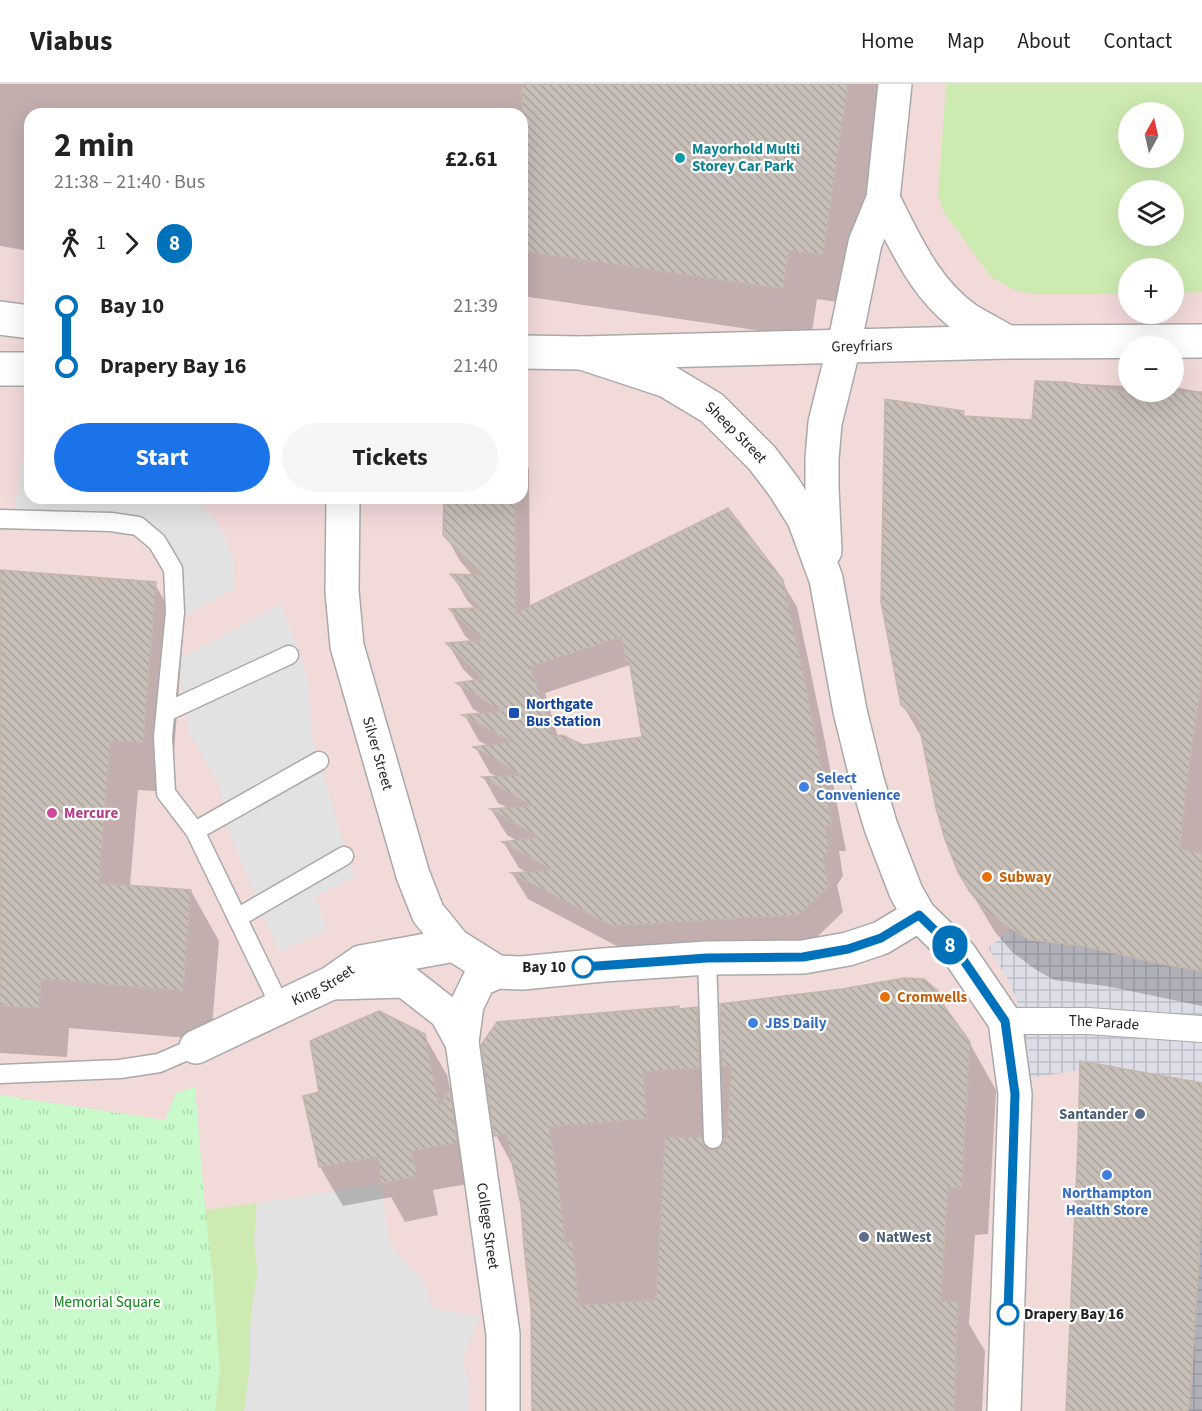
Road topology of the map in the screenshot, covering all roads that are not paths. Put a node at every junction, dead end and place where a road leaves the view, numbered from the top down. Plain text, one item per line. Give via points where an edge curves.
1 (895, 84) edge
2 (883, 199) junction
3 (0, 318) edge
4 (24, 321) edge
5 (1202, 340) edge
6 (1007, 342) junction
7 (844, 346) junction
8 (528, 352) edge
9 (582, 353) junction
10 (0, 369) edge
11 (24, 369) edge
12 (343, 504) edge
13 (0, 519) edge
14 (826, 579) junction
15 (289, 656) dead end
16 (166, 712) junction
17 (320, 761) dead end
18 (195, 831) junction
19 (344, 856) dead end
20 (919, 915) junction
21 (237, 918) junction
22 (454, 945) junction
23 (707, 958) junction
24 (497, 972) junction
25 (331, 983) junction
26 (281, 1008) junction
27 (1005, 1021) junction
28 (1202, 1029) edge
29 (462, 1042) junction
30 (196, 1047) joint
31 (2, 1072) edge
32 (713, 1139) dead end
33 (503, 1411) edge
34 (1004, 1411) edge

1 - 2 street
2 - 6 street via 922,272 938,293 966,318
2 - 7 street via 865,243
3 - 4 street
5 - 6 street, Greyfriars
6 - 7 street, Greyfriars
7 - 9 street, Greyfriars
7 - 14 street, Sheep Street via 825,423 822,459
8 - 9 street, Greyfriars
9 - 14 street, Sheep Street via 667,381 712,408 762,458 784,487 804,519
10 - 11 street
12 - 22 street, Silver Street via 342,591 347,646 413,875 428,913
13 - 16 lane via 111,522 138,526 157,542 173,569 175,612
14 - 20 street, Sheep Street via 867,780 906,892
15 - 16 lane
16 - 18 lane via 166,793
17 - 18 lane
18 - 21 lane
19 - 21 lane
20 - 23 street via 881,938 848,949 803,957
20 - 27 street, Sheep Street via 960,955
21 - 26 lane
22 - 24 street, Silver Street
22 - 25 street, King Street via 361,962
23 - 24 street
23 - 32 lane
24 - 29 street, College Street via 479,980 467,1005
25 - 26 street, King Street
25 - 29 street, College Street via 405,981 446,1013
26 - 30 street, King Street
27 - 28 street, The Parade via 1088,1021
27 - 34 street via 1015,1094
29 - 33 street, College Street via 503,1334
30 - 31 lane via 159,1063 120,1069

